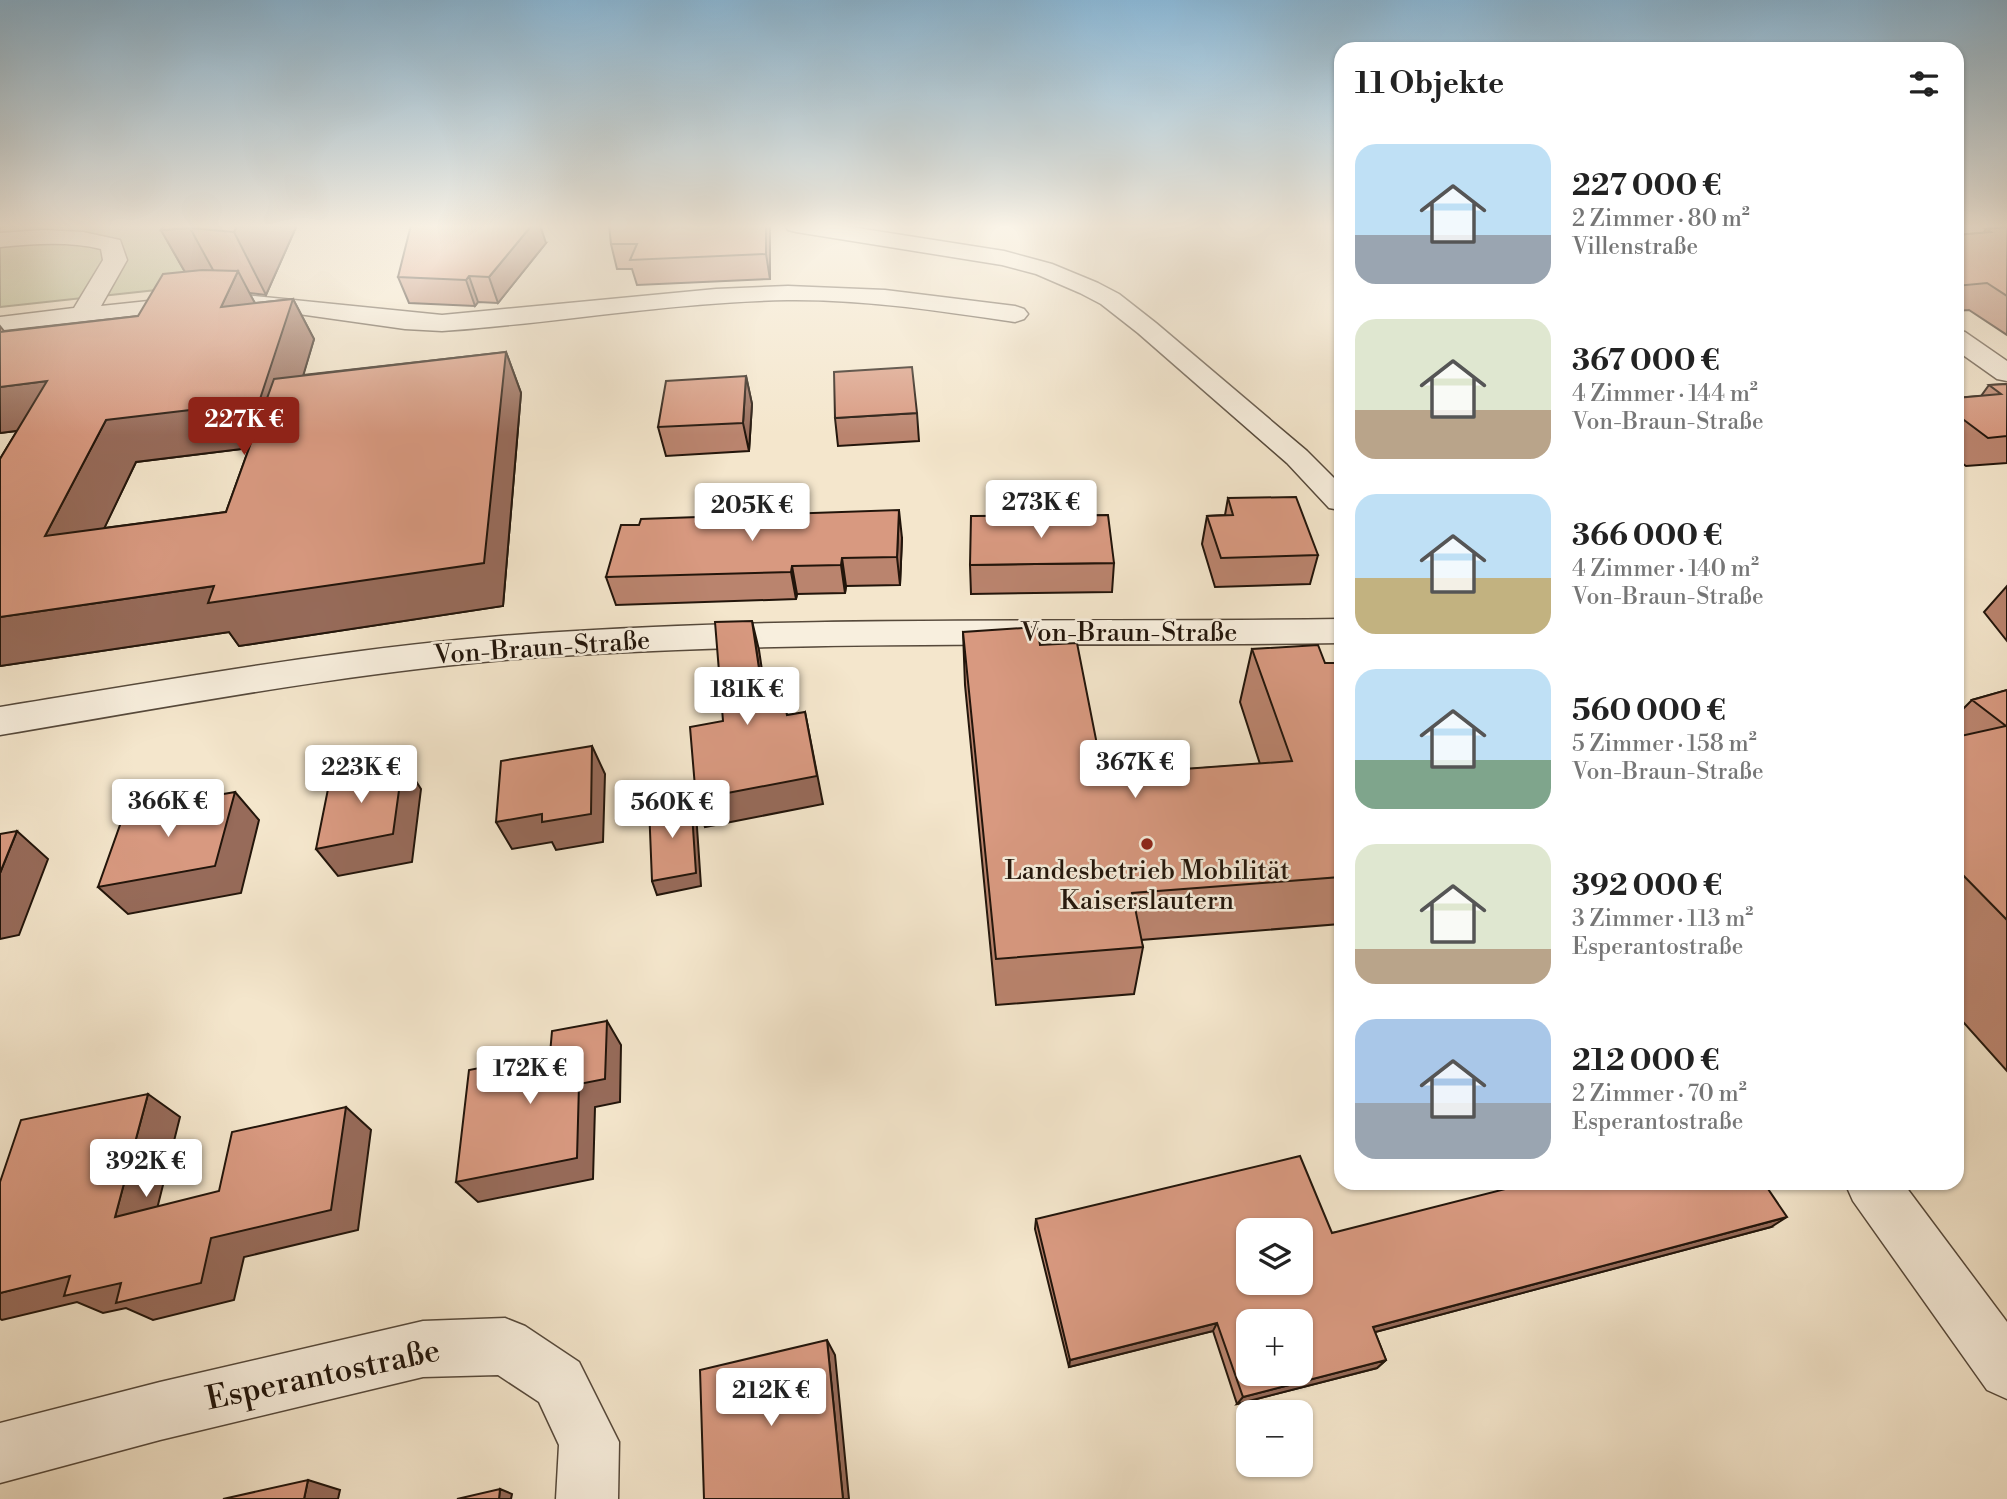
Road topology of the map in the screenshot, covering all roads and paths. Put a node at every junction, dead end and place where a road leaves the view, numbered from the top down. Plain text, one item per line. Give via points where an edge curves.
1 (95, 295) edge
2 (746, 295) edge
3 (849, 295) edge
4 (1102, 295) edge
5 (1015, 314) dead end
6 (83, 315) junction
7 (0, 325) edge
8 (1964, 343) edge
9 (2007, 373) edge
10 (1334, 495) edge
11 (1334, 631) edge
12 (0, 721) edge
13 (1876, 1190) edge
14 (2007, 1370) edge
15 (0, 1453) edge
16 (587, 1499) edge

1 - 6 street
2 - 6 street via 442,323 223,300
3 - 5 street
4 - 10 street via 1297,457
6 - 7 street
8 - 9 street
11 - 12 street, Von-Braun-Straße via 939,633 542,645 285,675
13 - 14 street
15 - 16 street, Esperantostraße via 423,1349 505,1346 559,1382 589,1442

